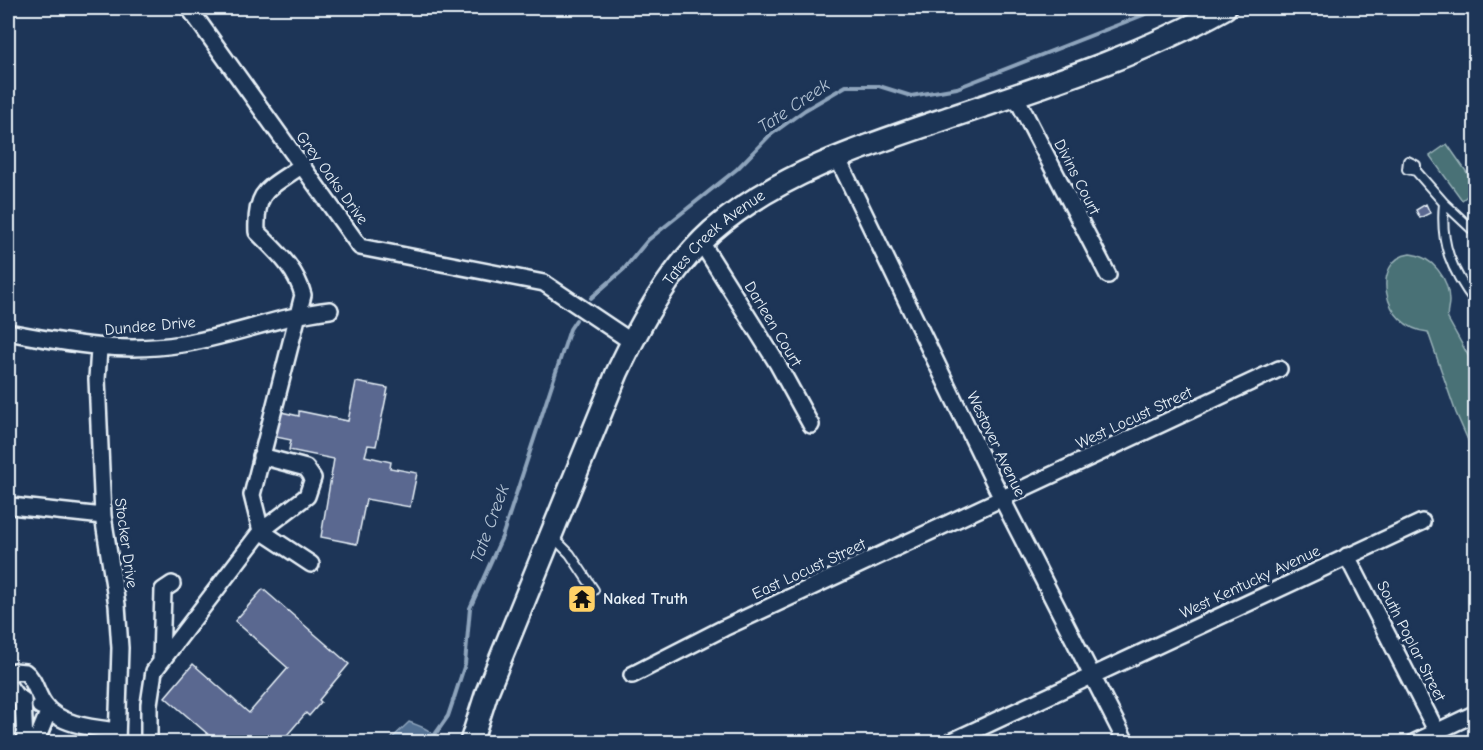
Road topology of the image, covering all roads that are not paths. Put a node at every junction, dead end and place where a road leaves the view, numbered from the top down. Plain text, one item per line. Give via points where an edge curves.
1 (189, 8) edge
2 (1225, 8) edge
3 (1015, 95) junction
4 (838, 159) junction
5 (301, 166) junction
6 (1416, 171) dead end
7 (1444, 203) junction
8 (1476, 233) edge
9 (702, 242) junction
10 (1108, 275) dead end
11 (1476, 303) edge
12 (330, 310) dead end
13 (298, 314) junction
14 (8, 332) edge
15 (632, 342) junction
16 (99, 349) junction
17 (1279, 369) dead end
18 (811, 425) dead end
19 (261, 456) junction
20 (1002, 499) junction
21 (9, 506) edge
22 (103, 516) junction
23 (1422, 522) dead end
24 (261, 531) junction
25 (552, 536) junction
26 (1347, 556) junction
27 (310, 564) dead end
28 (172, 584) dead end
29 (594, 590) dead end
30 (161, 661) junction
31 (632, 675) dead end
32 (1094, 676) junction
33 (8, 678) edge
34 (8, 686) edge
35 (23, 700) junction
36 (49, 710) junction
37 (1476, 713) edge
38 (117, 736) edge
39 (976, 737) edge
40 (1439, 737) edge
41 (25, 742) edge
42 (36, 742) edge
43 (149, 742) edge
44 (471, 742) edge
45 (950, 742) edge
46 (1126, 742) edge
47 (1415, 742) edge

1 - 5 street, Grey Oaks Drive
2 - 3 main road, Tates Creek Avenue via 1123,57
3 - 4 main road, Tates Creek Avenue
3 - 10 street, Divins Court
4 - 9 main road, Tates Creek Avenue via 735,212
4 - 20 street, Westover Avenue
5 - 13 street via 262,193 256,212 257,232 299,279 303,295
5 - 15 street, Grey Oaks Drive via 360,247 544,283
6 - 7 lane
7 - 8 lane
7 - 11 lane via 1442,228 1449,259
9 - 15 main road, Tates Creek Avenue via 669,280
9 - 18 street, Darleen Court
12 - 13 street, Dundee Drive
13 - 16 street, Dundee Drive via 181,344
13 - 19 street
14 - 16 street, Dundee Drive
15 - 25 main road, Tates Creek Avenue
16 - 22 street, Stocker Drive
17 - 20 street, West Locust Street
19 - 24 street via 252,495
19 - 24 street via 306,468 313,478 307,496
20 - 31 street, East Locust Street
20 - 32 street, Westover Avenue
21 - 22 street
22 - 38 street, Stocker Drive via 120,634
23 - 26 street, West Kentucky Avenue
24 - 27 street
24 - 30 street
25 - 29 lane
25 - 44 main road, Tates Creek Avenue via 487,692
26 - 32 street, West Kentucky Avenue
26 - 40 street, South Poplar Street
28 - 30 street via 163,590
30 - 43 street via 154,671 149,704
32 - 39 street, West Kentucky Avenue
32 - 46 street, Westover Avenue
33 - 36 street via 17,670 28,674
34 - 35 street
35 - 36 street
35 - 41 street
36 - 38 street via 82,726
36 - 42 street
37 - 40 street
39 - 45 street, West Kentucky Avenue
40 - 47 street

